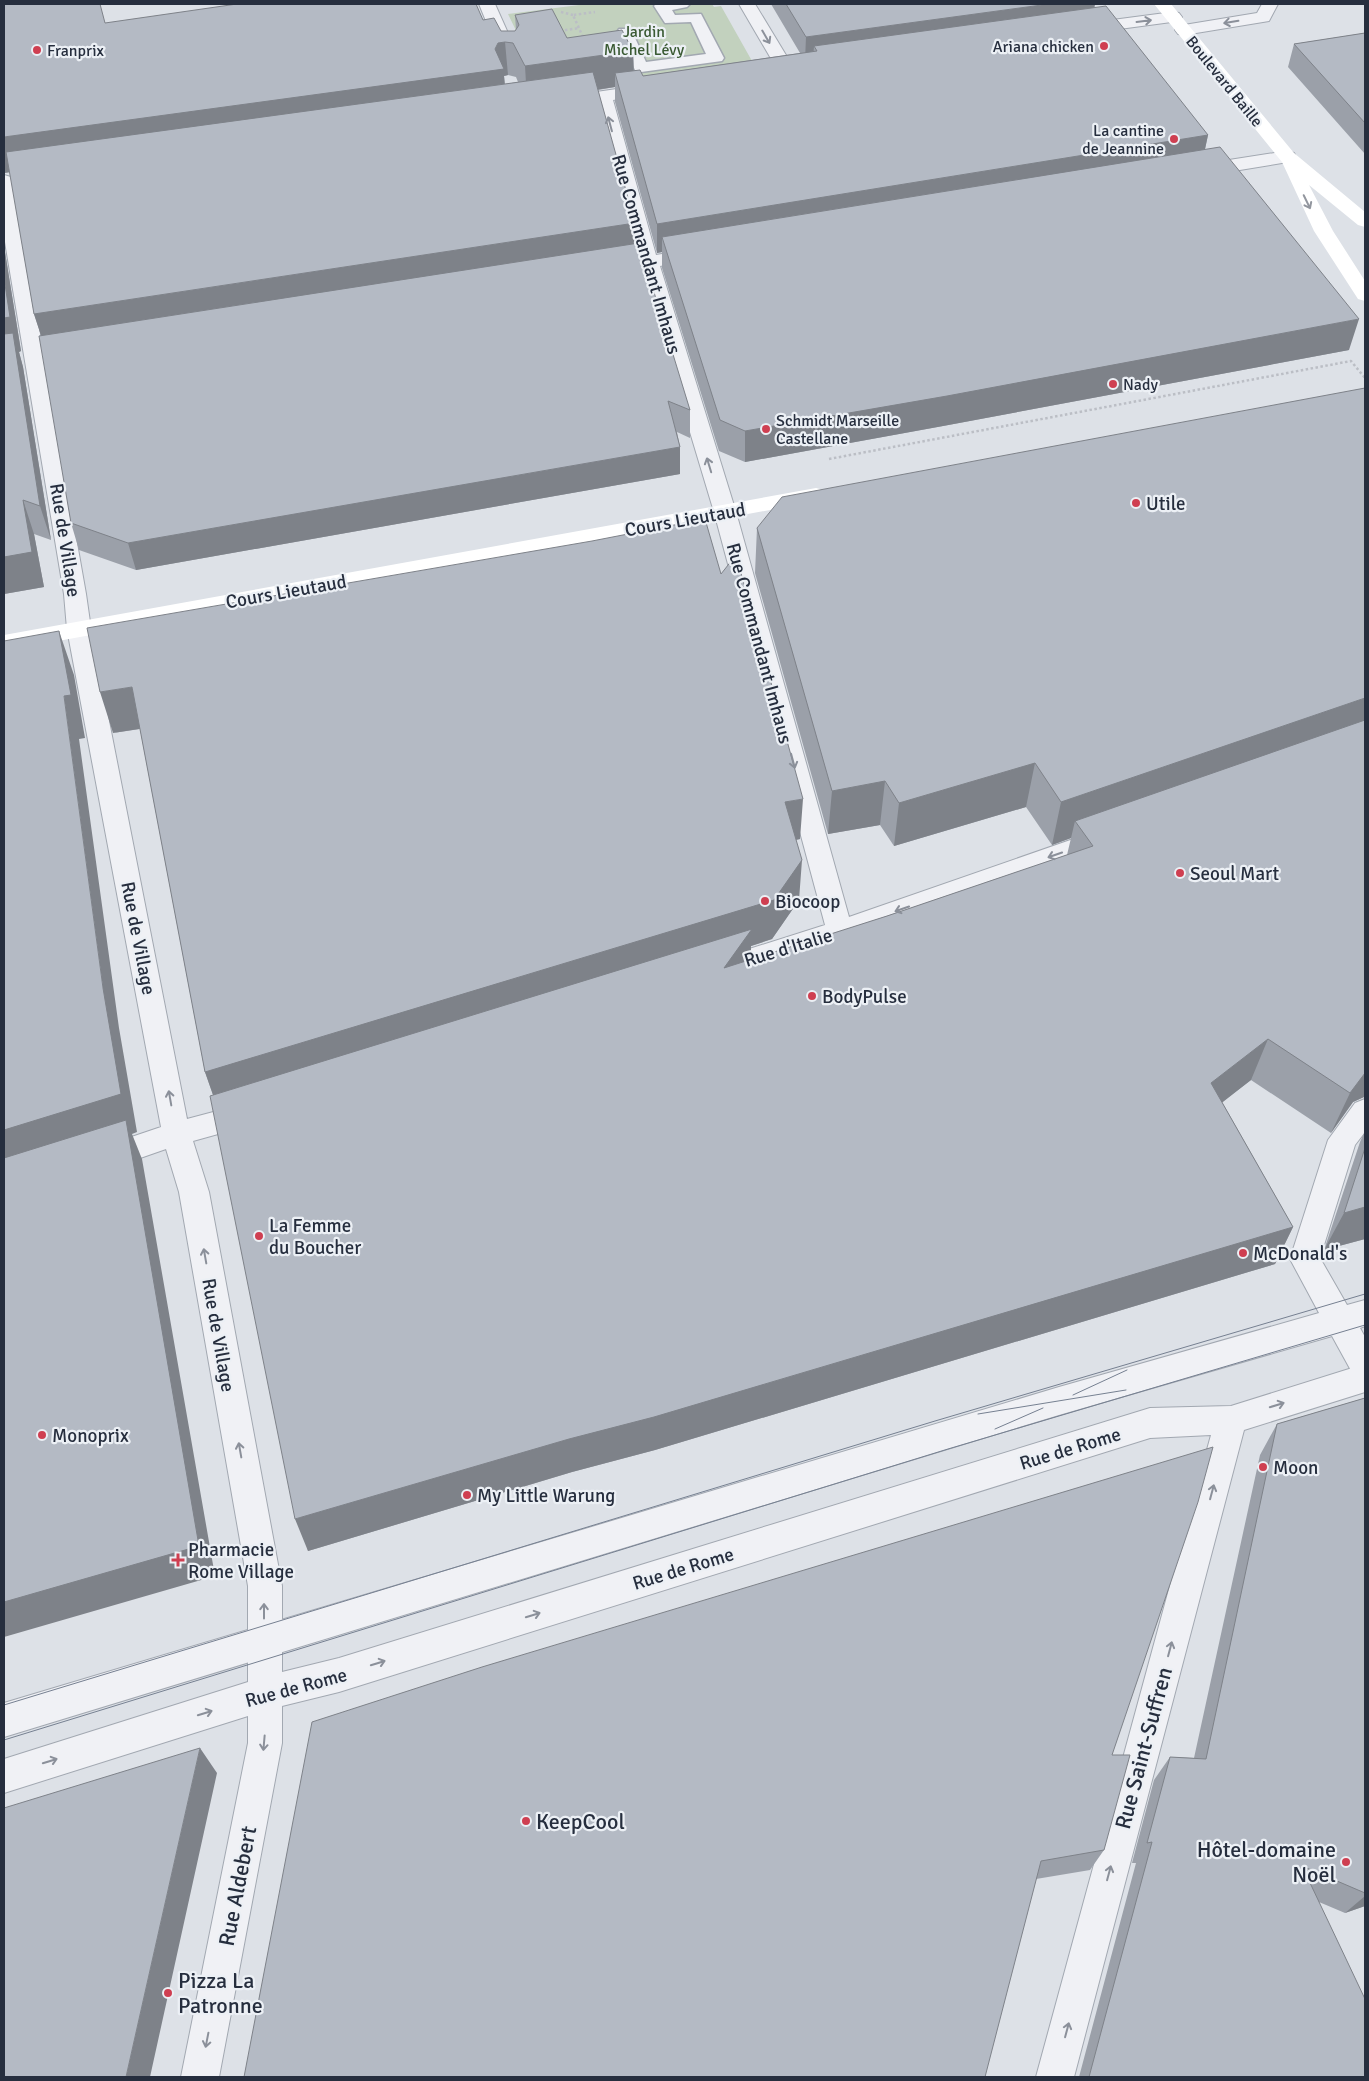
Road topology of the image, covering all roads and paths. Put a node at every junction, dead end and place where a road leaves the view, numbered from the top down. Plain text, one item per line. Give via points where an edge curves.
1 (487, 4) edge
2 (682, 4) edge
3 (747, 4) edge
4 (1270, 4) edge
5 (561, 12) dead end
6 (574, 15) dead end
7 (1173, 17) edge
8 (579, 28) dead end
9 (554, 32) edge
10 (625, 32) edge
11 (1064, 32) edge
12 (511, 59) edge
13 (805, 68) edge
14 (786, 70) junction
15 (766, 73) edge
16 (670, 86) edge
17 (603, 96) junction
18 (547, 104) edge
19 (1287, 158) junction
20 (1177, 174) edge
21 (9, 180) edge
22 (1365, 221) edge
23 (717, 250) edge
24 (649, 262) junction
25 (590, 271) edge
26 (1365, 295) edge
27 (1365, 378) edge
28 (828, 460) dead end
29 (840, 490) edge
30 (725, 512) junction
31 (79, 629) junction
32 (4, 643) edge
33 (1124, 831) edge
34 (840, 931) junction
35 (694, 976) edge
36 (270, 1108) edge
37 (1365, 1110) edge
38 (176, 1134) junction
39 (76, 1167) edge
40 (1352, 1317) edge
41 (1365, 1366) edge
42 (1365, 1378) edge
43 (1231, 1420) junction
44 (265, 1641) junction
45 (264, 1694) junction
46 (4, 1720) edge
47 (4, 1776) edge
48 (200, 2077) edge
49 (1055, 2077) edge

1 - 12 street
2 - 10 lane via 662,6 670,20 696,17 716,58 641,67
3 -> 14 street
4 -> 7 street via 1263,17
5 - 6 path
11 -> 7 street
7 - 19 main road, Boulevard Baille
8 - 9 path
13 - 14 street
14 - 15 street
16 - 17 street
17 - 18 street
24 -> 17 street, Rue Commandant Imhaus
19 - 20 street
19 - 22 main road, Boulevard Baille
19 -> 26 main road, Boulevard Baille via 1340,262
21 - 31 street, Rue de Village
23 - 24 street
24 - 25 street
30 -> 24 street, Rue Commandant Imhaus
27 - 28 path via 1351,361
29 - 30 main road, Cours Lieutaud
30 - 31 main road, Cours Lieutaud
30 -> 34 street, Rue Commandant Imhaus
31 - 32 main road, Cours Lieutaud
38 -> 31 street, Rue de Village
33 -> 34 street, Rue d'Italie
34 - 35 street, Rue d'Italie
36 - 38 street
37 - 40 street via 1342,1140 1305,1259
38 - 39 street
44 -> 38 street, Rue de Village via 263,1577 194,1192
40 - 41 street
40 - 44 street via 1059,1401
43 -> 42 street, Rue de Rome
45 -> 43 street, Rue de Rome via 339,1675 1150,1423
49 -> 43 street, Rue Saint-Suffren
44 - 45 street, Rue de Village
44 - 46 street
47 -> 45 street, Rue de Rome
45 -> 48 street, Rue Aldebert via 265,1743

